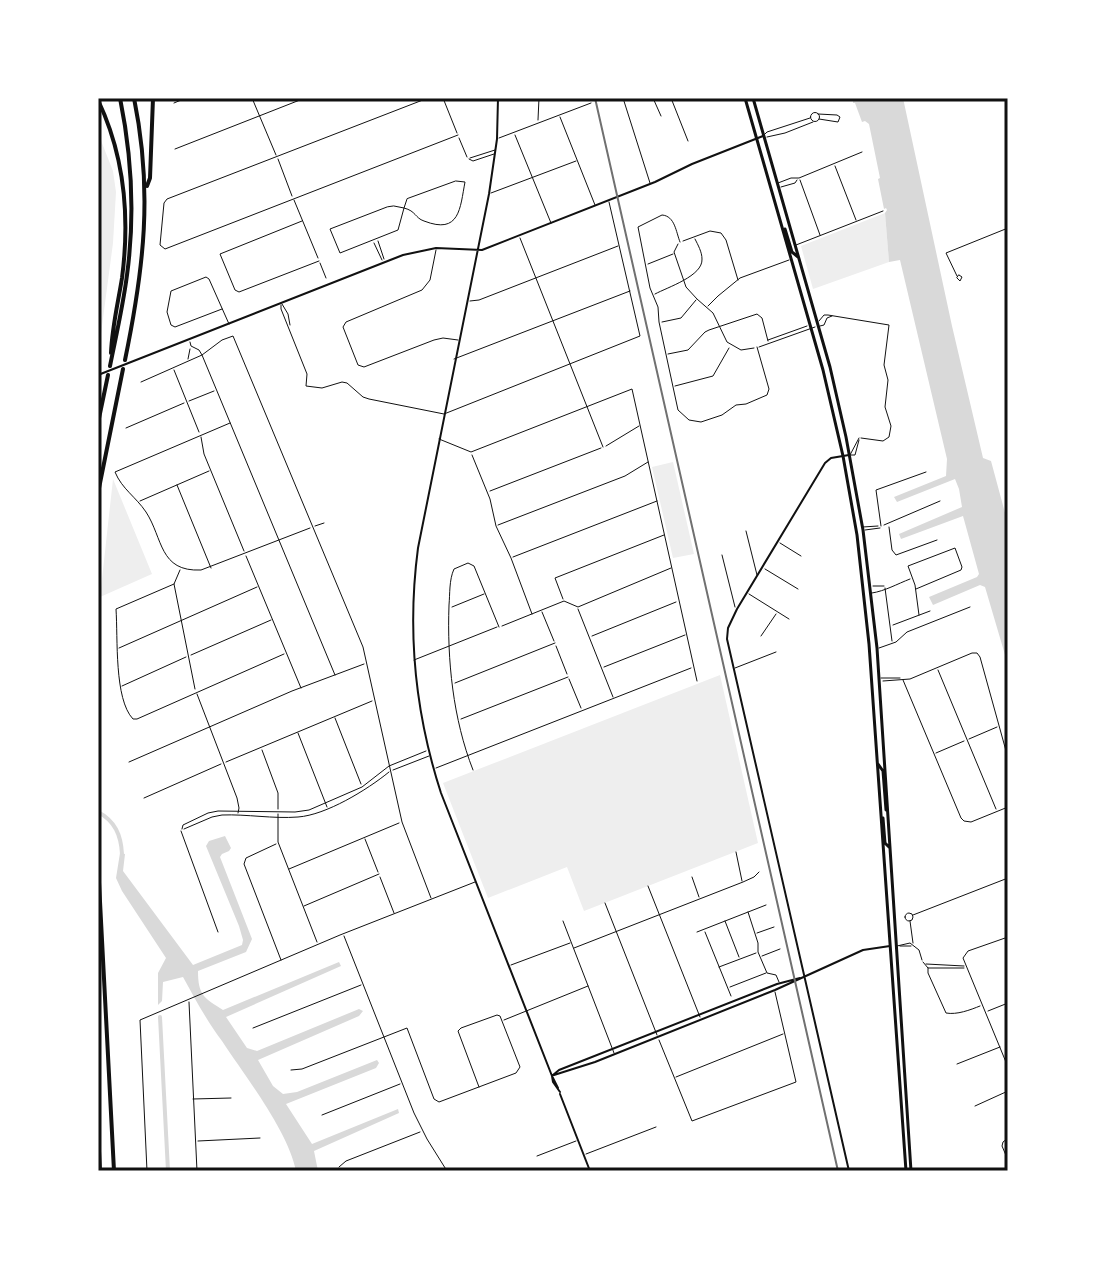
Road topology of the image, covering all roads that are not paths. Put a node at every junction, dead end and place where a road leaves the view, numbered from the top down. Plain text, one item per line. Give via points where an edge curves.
1 (120, 98) edge
2 (134, 98) edge
3 (153, 98) edge
4 (186, 98) edge
5 (252, 98) edge
6 (305, 98) edge
7 (428, 98) edge
8 (443, 98) edge
9 (498, 98) edge
10 (539, 98) edge
11 (623, 98) edge
12 (653, 98) edge
13 (671, 98) edge
14 (745, 98) edge
15 (753, 98) edge
16 (98, 100) edge
17 (174, 103) dead end
18 (591, 103) dead end
19 (818, 114) junction
20 (559, 115) junction
21 (259, 116) junction
22 (661, 116) dead end
23 (810, 118) junction
24 (819, 119) junction
25 (813, 122) junction
26 (538, 123) junction
27 (514, 133) junction
28 (458, 135) junction
29 (764, 136) junction
30 (757, 138) junction
31 (497, 139) junction
32 (688, 141) dead end
33 (175, 149) dead end
34 (495, 151) junction
35 (862, 152) dead end
36 (277, 157) junction
37 (578, 161) junction
38 (834, 163) junction
39 (532, 178) junction
40 (799, 178) junction
41 (769, 180) junction
42 (650, 184) junction
43 (778, 186) junction
44 (145, 188) junction
45 (489, 194) junction
46 (293, 199) junction
47 (609, 200) junction
48 (595, 205) junction
49 (404, 208) junction
50 (883, 211) dead end
51 (302, 221) junction
52 (857, 222) junction
53 (551, 223) junction
54 (782, 227) junction
55 (1008, 228) edge
56 (519, 235) junction
57 (821, 236) junction
58 (695, 237) junction
59 (377, 239) junction
60 (373, 240) junction
61 (680, 242) junction
62 (619, 245) junction
63 (795, 245) junction
64 (436, 248) junction
65 (477, 250) junction
66 (674, 254) junction
67 (798, 257) junction
68 (792, 259) junction
69 (319, 261) junction
70 (384, 262) junction
71 (645, 265) junction
72 (957, 276) dead end
73 (326, 278) dead end
74 (537, 278) junction
75 (683, 280) junction
76 (738, 280) junction
77 (807, 286) junction
78 (630, 291) junction
79 (653, 295) junction
80 (697, 299) junction
81 (467, 300) junction
82 (281, 303) junction
83 (707, 308) junction
84 (222, 309) junction
85 (832, 316) junction
86 (554, 321) junction
87 (659, 322) junction
88 (229, 324) junction
89 (818, 324) junction
90 (811, 326) junction
91 (719, 327) junction
92 (188, 339) junction
93 (459, 341) junction
94 (768, 342) junction
95 (730, 345) junction
96 (191, 346) junction
97 (757, 347) junction
98 (666, 354) junction
99 (202, 355) junction
100 (454, 359) junction
101 (125, 360) dead end
102 (187, 362) junction
103 (570, 364) junction
104 (173, 368) junction
105 (123, 369) dead end
106 (98, 375) edge
107 (108, 375) dead end
108 (141, 382) dead end
109 (673, 386) junction
110 (216, 390) junction
111 (187, 401) junction
112 (587, 407) junction
113 (444, 414) junction
114 (98, 423) edge
115 (230, 423) junction
116 (640, 426) junction
117 (126, 428) dead end
118 (201, 435) junction
119 (439, 439) junction
120 (603, 447) junction
121 (471, 452) junction
122 (850, 455) junction
123 (843, 456) junction
124 (648, 462) junction
125 (211, 470) junction
126 (926, 472) dead end
127 (177, 485) junction
128 (488, 492) junction
129 (98, 493) edge
130 (657, 501) junction
131 (940, 501) dead end
132 (137, 502) junction
133 (855, 520) junction
134 (324, 523) dead end
135 (888, 524) junction
136 (496, 526) junction
137 (881, 526) junction
138 (313, 527) junction
139 (863, 529) junction
140 (746, 531) dead end
141 (664, 535) junction
142 (857, 535) junction
143 (279, 540) junction
144 (937, 540) dead end
145 (778, 541) junction
146 (866, 546) junction
147 (245, 554) junction
148 (722, 555) dead end
149 (801, 556) dead end
150 (511, 558) junction
151 (181, 568) junction
152 (211, 568) junction
153 (672, 568) junction
154 (762, 568) junction
155 (757, 576) junction
156 (912, 578) junction
157 (174, 584) junction
158 (259, 586) junction
159 (871, 586) junction
160 (885, 588) junction
161 (798, 589) dead end
162 (916, 589) junction
163 (486, 593) junction
164 (747, 593) junction
165 (872, 593) junction
166 (564, 601) junction
167 (679, 601) junction
168 (578, 607) junction
169 (970, 607) dead end
170 (449, 608) junction
171 (737, 609) junction
172 (541, 610) junction
173 (777, 611) junction
174 (930, 611) dead end
175 (532, 614) junction
176 (919, 615) junction
177 (273, 619) junction
178 (789, 619) dead end
179 (181, 620) junction
180 (890, 626) junction
181 (499, 627) junction
182 (687, 634) junction
183 (761, 636) dead end
184 (589, 637) junction
185 (555, 643) junction
186 (892, 644) junction
187 (450, 646) junction
188 (118, 648) junction
189 (877, 648) junction
190 (287, 652) junction
191 (776, 652) dead end
192 (189, 656) junction
193 (414, 660) junction
194 (367, 663) junction
195 (694, 667) junction
196 (937, 667) junction
197 (602, 668) junction
198 (735, 668) junction
199 (335, 675) junction
200 (568, 677) junction
201 (902, 679) junction
202 (872, 680) junction
203 (879, 680) junction
204 (697, 681) dead end
205 (453, 684) junction
206 (120, 686) junction
207 (301, 688) junction
208 (196, 692) junction
209 (614, 699) junction
210 (375, 700) junction
211 (582, 710) junction
212 (334, 716) junction
213 (459, 720) junction
214 (999, 726) junction
215 (209, 727) junction
216 (297, 731) junction
217 (967, 740) junction
218 (261, 747) junction
219 (429, 750) junction
220 (933, 754) junction
221 (467, 755) junction
222 (430, 756) junction
223 (1008, 758) edge
224 (129, 762) dead end
225 (224, 763) junction
226 (878, 764) junction
227 (389, 766) junction
228 (433, 769) junction
229 (473, 770) dead end
230 (390, 771) junction
231 (362, 787) junction
232 (364, 791) junction
233 (144, 798) dead end
234 (326, 803) junction
235 (1008, 807) edge
236 (328, 808) junction
237 (239, 811) junction
238 (278, 812) junction
239 (997, 812) junction
240 (888, 814) junction
241 (237, 815) junction
242 (881, 815) junction
243 (278, 817) junction
244 (402, 822) junction
245 (182, 829) junction
246 (364, 837) junction
247 (278, 842) junction
248 (891, 849) junction
249 (736, 852) dead end
250 (883, 853) junction
251 (98, 863) edge
252 (891, 863) junction
253 (289, 869) junction
254 (759, 872) dead end
255 (379, 874) junction
256 (692, 877) dead end
257 (1008, 878) edge
258 (475, 881) junction
259 (743, 882) junction
260 (648, 886) dead end
261 (431, 898) junction
262 (700, 899) junction
263 (605, 903) dead end
264 (766, 905) dead end
265 (303, 906) junction
266 (748, 912) junction
267 (394, 913) junction
268 (659, 915) junction
269 (913, 915) junction
270 (563, 921) dead end
271 (725, 921) junction
272 (910, 921) junction
273 (774, 927) dead end
274 (704, 929) junction
275 (616, 931) junction
276 (218, 932) dead end
277 (697, 932) dead end
278 (754, 934) junction
279 (343, 935) junction
280 (1008, 937) edge
281 (572, 942) junction
282 (318, 944) junction
283 (913, 945) junction
284 (893, 946) junction
285 (574, 948) junction
286 (780, 949) dead end
287 (758, 952) junction
288 (760, 957) junction
289 (740, 959) junction
290 (281, 960) junction
291 (923, 962) junction
292 (509, 966) junction
293 (719, 967) junction
294 (967, 967) junction
295 (928, 968) junction
296 (767, 973) junction
297 (805, 977) junction
298 (364, 984) junction
299 (589, 986) junction
300 (779, 987) junction
301 (728, 988) junction
302 (731, 996) dead end
303 (188, 999) junction
304 (1008, 1003) edge
305 (982, 1005) junction
306 (527, 1011) junction
307 (985, 1012) junction
308 (700, 1017) junction
309 (501, 1021) junction
310 (253, 1028) dead end
311 (785, 1033) junction
312 (656, 1034) junction
313 (384, 1036) junction
314 (897, 1038) junction
315 (1000, 1047) junction
316 (613, 1048) junction
317 (903, 1049) junction
318 (898, 1052) junction
319 (615, 1054) junction
320 (904, 1059) junction
321 (957, 1064) dead end
322 (1008, 1067) edge
323 (291, 1070) dead end
324 (552, 1076) junction
325 (674, 1078) junction
326 (403, 1083) junction
327 (479, 1087) junction
328 (1008, 1091) edge
329 (231, 1098) dead end
330 (193, 1099) junction
331 (975, 1106) dead end
332 (322, 1115) dead end
333 (656, 1127) dead end
334 (98, 1131) edge
335 (423, 1131) junction
336 (260, 1138) dead end
337 (1008, 1138) edge
338 (578, 1140) junction
339 (196, 1141) junction
340 (584, 1155) junction
341 (537, 1156) dead end
342 (1008, 1160) edge
343 (339, 1167) dead end
344 (100, 1171) edge
345 (114, 1171) edge
346 (147, 1171) edge
347 (197, 1171) edge
348 (447, 1171) edge
349 (590, 1171) edge
350 (849, 1171) edge
351 (908, 1171) edge

1 - 16 highway via 132,188 131,232 110,365 126,213 118,155
2 - 44 highway
3 - 44 highway via 150,178
4 - 17 street
5 - 21 street
6 - 21 street
7 - 36 street
8 - 28 street
9 - 31 street
10 - 26 street
11 - 42 street
12 - 22 street
13 - 32 street
14 - 30 main road
15 - 29 main road
18 - 20 street
19 - 23 street
19 - 24 street
19 - 24 street via 840,117 838,122
20 - 26 street
20 - 37 street
21 - 33 street
21 - 36 street
23 - 25 street
23 - 29 street
24 - 25 street
25 - 29 street
26 - 27 street
27 - 31 street
27 - 39 street
28 - 34 street via 467,157
28 - 46 street
29 - 30 street
29 - 43 main road
30 - 41 main road
30 - 42 street
31 - 34 street
34 - 45 street
35 - 38 street
36 - 46 street
36 - 46 street via 165,201 159,243 163,249
37 - 39 street
37 - 48 street
38 - 40 street
38 - 52 street
39 - 45 street
39 - 53 street
40 - 43 street
40 - 43 street
40 - 57 street
41 - 43 main road
41 - 54 main road
42 - 47 street
43 - 63 main road
44 - 101 highway via 143,263
45 - 65 street
46 - 51 street
47 - 48 street
47 - 62 street
48 - 53 street
49 - 49 street via 422,221 450,224 458,214 465,182 451,181 407,199
49 - 59 street via 398,230
49 - 60 street via 387,207 330,229 340,253
50 - 52 street
51 - 69 street
51 - 69 street via 220,254 235,290
52 - 57 street
53 - 56 street
54 - 67 main road
54 - 68 main road
55 - 72 street via 946,253
56 - 65 street
56 - 74 street
57 - 63 street
58 - 61 street
58 - 75 street via 701,264
58 - 76 street via 712,230 722,234
59 - 60 street
59 - 70 street
60 - 70 street
61 - 66 street
61 - 71 street via 668,216 638,227
62 - 74 street
62 - 78 street
63 - 67 main road
64 - 65 street
64 - 70 street
64 - 93 street via 425,287 343,324 358,365 364,367 434,340
65 - 81 street
66 - 71 street
66 - 75 street
67 - 77 main road
68 - 76 street
68 - 77 main road
68 - 90 main road
69 - 73 street
70 - 82 street
71 - 79 street
74 - 81 street
74 - 86 street
75 - 79 street
75 - 80 street
76 - 83 street
77 - 89 main road
78 - 86 street
78 - 103 street via 640,336
79 - 87 street
80 - 83 street
80 - 87 street via 681,318
81 - 93 street
82 - 88 street
82 - 113 street via 307,374 306,386 347,383 363,397
83 - 91 street
84 - 84 street via 205,277 171,291 167,312 175,327
84 - 88 street
85 - 89 street via 824,315
85 - 89 street
85 - 122 street via 889,325 884,365 891,426 887,440 861,438 857,452
86 - 100 street
86 - 103 street
87 - 98 street
88 - 92 street
89 - 90 street
89 - 122 main road
90 - 94 street
90 - 123 main road
91 - 94 street via 759,315
91 - 95 street
91 - 98 street via 705,332 688,350
92 - 96 street
92 - 106 street
93 - 100 street
94 - 97 street
95 - 97 street via 741,350
95 - 109 street via 713,376
96 - 99 street
96 - 102 street
97 - 109 street via 767,395 696,422 681,414
98 - 109 street
99 - 102 street
99 - 110 street
99 - 138 street via 233,336
100 - 113 street
102 - 104 street
103 - 112 street
103 - 113 street
104 - 108 street
104 - 111 street
105 - 129 highway
107 - 114 highway
110 - 111 street
110 - 115 street
111 - 117 street
111 - 118 street
112 - 116 street via 632,389
112 - 120 street
112 - 121 street
113 - 119 street
115 - 118 street
115 - 143 street
116 - 120 street
116 - 124 street
118 - 125 street
118 - 132 street via 115,472
119 - 121 street
119 - 193 street via 415,569
120 - 128 street
121 - 128 street
122 - 123 street
122 - 139 main road
123 - 133 main road
123 - 145 street via 825,463
124 - 130 street
124 - 136 street
125 - 127 street
125 - 147 street
126 - 137 street via 876,490
127 - 132 street
127 - 152 street
128 - 136 street
130 - 141 street
130 - 150 street
131 - 135 street
132 - 151 street via 164,553
133 - 139 main road
133 - 142 main road
134 - 138 street
135 - 137 street
135 - 144 street via 896,555
136 - 150 street
137 - 139 street
138 - 143 street
138 - 194 street
139 - 146 main road
140 - 155 street
141 - 153 street
141 - 166 street via 555,578
142 - 146 main road
142 - 202 main road
143 - 147 street
143 - 199 street
145 - 149 street
145 - 154 street
146 - 159 main road
147 - 152 street
147 - 158 street
148 - 171 street
150 - 175 street
151 - 152 street
151 - 157 street
153 - 167 street
153 - 168 street
154 - 155 street
154 - 161 street
155 - 164 street
156 - 160 street
156 - 162 street
156 - 162 street via 908,566 957,550 961,570
157 - 179 street
157 - 188 street via 116,609
158 - 177 street
158 - 179 street
159 - 160 street
159 - 165 main road
160 - 165 street
160 - 180 street
162 - 176 street
163 - 170 street
163 - 170 street via 468,563 452,573
163 - 181 street
164 - 171 street
164 - 173 street
165 - 189 main road
166 - 168 street
166 - 172 street
167 - 182 street
167 - 184 street
168 - 184 street
169 - 186 street via 907,632
170 - 187 street
171 - 198 street via 727,630
172 - 175 street
172 - 185 street
173 - 178 street
173 - 183 street
174 - 176 street
175 - 181 street
176 - 180 street
177 - 190 street
177 - 192 street
179 - 188 street
179 - 192 street
180 - 186 street
181 - 187 street
182 - 195 street
182 - 197 street
184 - 197 street
185 - 200 street
185 - 205 street
186 - 189 street
187 - 193 street
187 - 205 street
188 - 206 street
189 - 203 main road
190 - 207 street
190 - 208 street
191 - 198 street
192 - 206 street
192 - 208 street
193 - 219 street
194 - 199 street
194 - 210 street
195 - 204 street
195 - 209 street
196 - 201 street
196 - 214 street via 977,653
196 - 217 street
197 - 209 street
198 - 297 street
199 - 207 street
200 - 211 street
200 - 213 street
201 - 203 street
201 - 220 street
202 - 203 street
202 - 226 main road
203 - 240 main road
205 - 213 street
206 - 208 street via 133,719
207 - 215 street
208 - 215 street
209 - 211 street
210 - 212 street
210 - 227 street
211 - 221 street
212 - 216 street
212 - 231 street
213 - 221 street
214 - 217 street
214 - 223 street
215 - 224 street
215 - 225 street
216 - 218 street
216 - 234 street
217 - 220 street
217 - 239 street
218 - 225 street
218 - 238 street via 278,793
219 - 222 street
219 - 227 street
220 - 239 street via 964,821
221 - 228 street
221 - 229 street
222 - 228 street
222 - 230 street
225 - 233 street
225 - 237 street
226 - 240 main road
226 - 242 main road
227 - 230 street
227 - 231 street
228 - 258 street
230 - 232 street
230 - 244 street
231 - 232 street
231 - 234 street
232 - 236 street
234 - 236 street
234 - 238 street
235 - 239 street
236 - 243 street via 302,817
237 - 238 street
237 - 241 street
237 - 245 street via 208,813
238 - 243 street
240 - 248 main road
241 - 243 street
241 - 245 street
242 - 248 main road via 885,843
242 - 250 main road
243 - 247 street
244 - 246 street
244 - 261 street
245 - 276 street
246 - 253 street
246 - 255 street
247 - 253 street
247 - 290 street via 244,864
248 - 252 main road
249 - 259 street
250 - 252 main road
250 - 284 main road
251 - 345 highway
252 - 284 main road
253 - 265 street
254 - 259 street
255 - 265 street
255 - 267 street
256 - 262 street
257 - 269 street
258 - 261 street
258 - 292 street
259 - 262 street
260 - 268 street
261 - 267 street
262 - 268 street
263 - 275 street
264 - 266 street
265 - 282 street
266 - 271 street
266 - 278 street
267 - 279 street
268 - 275 street
268 - 308 street
269 - 272 street
269 - 272 street via 906,915
270 - 281 street
271 - 274 street
271 - 289 street
272 - 283 street
273 - 278 street
274 - 277 street
274 - 293 street
275 - 285 street
275 - 312 street
278 - 287 street
279 - 282 street
279 - 298 street
280 - 294 street via 966,952
281 - 285 street
281 - 292 street
282 - 290 street
283 - 284 street
283 - 291 street
284 - 297 street via 863,950
284 - 314 main road
284 - 317 main road
285 - 299 street
286 - 288 street
287 - 288 street
287 - 289 street
288 - 296 street
289 - 293 street
290 - 303 street
291 - 294 street
291 - 295 street
292 - 306 street
293 - 301 street
294 - 295 street
294 - 305 street
295 - 305 street via 946,1013
296 - 300 street via 776,975
296 - 301 street
297 - 300 street
297 - 350 street
298 - 310 street
298 - 313 street
299 - 306 street
299 - 316 street
300 - 308 street
300 - 308 street
300 - 311 street
301 - 302 street
303 - 330 street
303 - 346 street via 139,1023
304 - 307 street
305 - 307 street
306 - 309 street
306 - 324 street
307 - 315 street
308 - 312 street
309 - 327 street via 519,1070
309 - 327 street via 495,1015 458,1031
311 - 325 street
311 - 325 street via 796,1082 692,1121
312 - 316 street
312 - 319 street
312 - 325 street
313 - 323 street
313 - 326 street
313 - 327 street via 407,1028 436,1101
314 - 317 main road
314 - 318 main road
315 - 321 street
315 - 322 street
316 - 319 street
316 - 324 street
317 - 320 main road
318 - 320 main road
318 - 351 main road
319 - 324 street
320 - 351 main road
324 - 338 street
326 - 332 street
326 - 335 street
328 - 331 street
329 - 330 street
330 - 339 street
333 - 340 street
334 - 344 highway
335 - 343 street
335 - 348 street
336 - 339 street
337 - 342 street via 1002,1146
338 - 340 street
338 - 341 street
339 - 347 street
340 - 349 street

